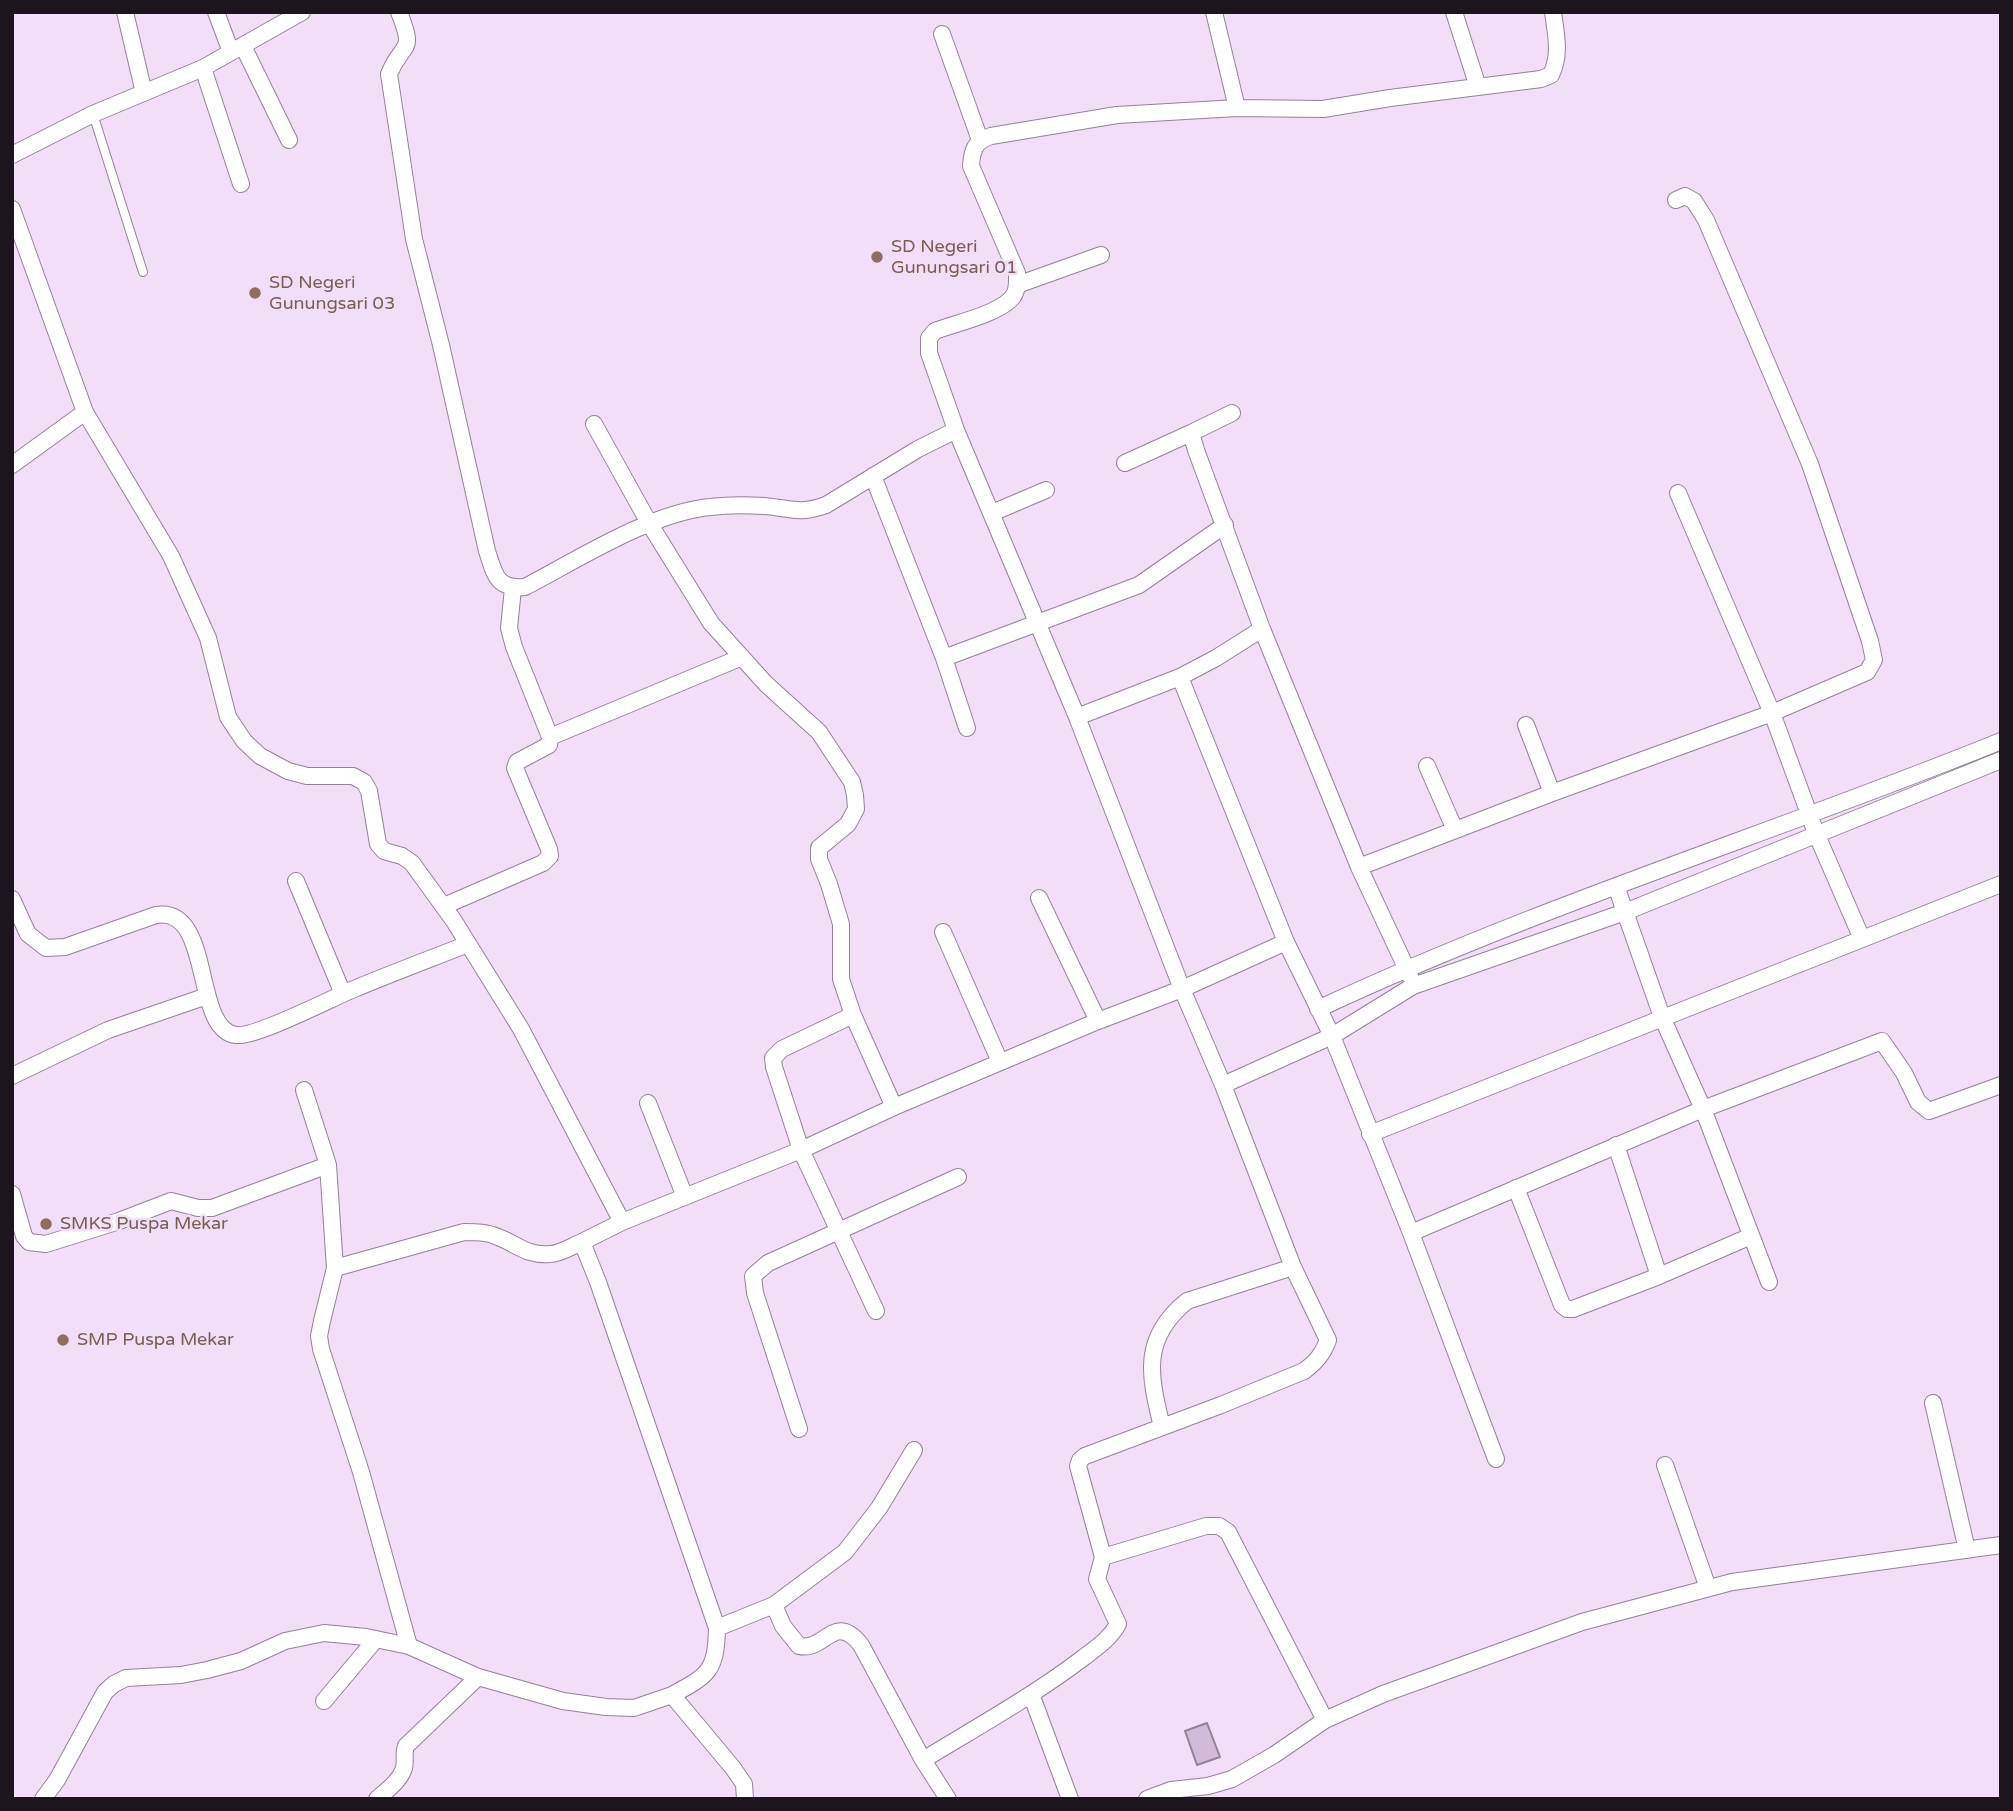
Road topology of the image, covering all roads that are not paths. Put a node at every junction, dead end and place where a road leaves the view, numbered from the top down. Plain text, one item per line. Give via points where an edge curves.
1 (125, 12) edge
2 (216, 12) edge
3 (302, 12) edge
4 (399, 12) edge
5 (1214, 12) edge
6 (1454, 12) edge
7 (1553, 12) edge
8 (942, 34) dead end
9 (237, 49) junction
10 (204, 68) junction
11 (1478, 87) junction
12 (144, 93) junction
13 (1237, 108) junction
14 (93, 114) junction
15 (289, 140) dead end
16 (980, 140) junction
17 (12, 155) edge
18 (241, 184) dead end
19 (1676, 200) dead end
20 (12, 209) edge
21 (1101, 255) dead end
22 (143, 272) dead end
23 (1017, 285) junction
24 (85, 411) junction
25 (1232, 413) dead end
26 (594, 424) dead end
27 (956, 430) junction
28 (1191, 433) junction
29 (1125, 463) dead end
30 (12, 465) edge
31 (873, 476) junction
32 (1046, 490) dead end
33 (1678, 493) dead end
34 (992, 513) junction
35 (649, 523) junction
36 (1225, 525) junction
37 (513, 588) junction
38 (1038, 623) junction
39 (1262, 629) junction
40 (742, 657) junction
41 (944, 658) junction
42 (1180, 677) junction
43 (1772, 713) junction
44 (1077, 717) junction
45 (1526, 725) dead end
46 (967, 728) dead end
47 (550, 737) junction
48 (2001, 741) edge
49 (2001, 760) edge
50 (1427, 766) dead end
51 (1552, 793) junction
52 (1810, 814) junction
53 (1455, 830) junction
54 (1816, 833) junction
55 (1359, 867) junction
56 (296, 881) dead end
57 (2001, 884) edge
58 (1616, 886) junction
59 (1039, 898) dead end
60 (12, 899) edge
61 (444, 906) junction
62 (1625, 912) junction
63 (943, 932) dead end
64 (1862, 939) junction
65 (1286, 942) junction
66 (468, 944) junction
67 (1407, 967) junction
68 (1413, 986) junction
69 (1182, 989) junction
70 (343, 994) junction
71 (207, 996) junction
72 (1318, 1009) junction
73 (853, 1015) junction
74 (1662, 1017) junction
75 (1098, 1021) junction
76 (1332, 1036) junction
77 (1000, 1062) junction
78 (12, 1076) edge
79 (1223, 1085) junction
80 (2001, 1085) edge
81 (304, 1090) dead end
82 (648, 1103) dead end
83 (894, 1107) junction
84 (1703, 1109) junction
85 (1370, 1134) junction
86 (1616, 1145) junction
87 (801, 1150) junction
88 (328, 1165) junction
89 (958, 1177) dead end
90 (1517, 1188) junction
91 (12, 1194) edge
92 (685, 1197) junction
93 (622, 1222) junction
94 (839, 1232) junction
95 (1410, 1233) junction
96 (1751, 1236) junction
97 (582, 1242) junction
98 (1293, 1267) junction
99 (335, 1268) junction
100 (1659, 1276) junction
101 (1769, 1282) dead end
102 (876, 1311) dead end
103 (1933, 1403) dead end
104 (1162, 1427) junction
105 (799, 1429) dead end
106 (914, 1450) dead end
107 (1496, 1459) dead end
108 (1665, 1465) dead end
109 (2001, 1545) edge
110 (1967, 1550) junction
111 (1103, 1557) junction
112 (1708, 1588) junction
113 (774, 1605) junction
114 (717, 1628) junction
115 (376, 1639) junction
116 (409, 1646) junction
117 (478, 1677) junction
118 (1031, 1694) junction
119 (672, 1695) junction
120 (324, 1701) dead end
121 (1325, 1720) junction
122 (923, 1760) junction
123 (43, 1799) edge
124 (377, 1799) edge
125 (745, 1799) edge
126 (948, 1799) edge
127 (1070, 1799) edge
128 (1147, 1799) edge

1 - 12 street
2 - 9 street
3 - 9 street
4 - 37 street via 408,41 389,74 414,239 486,551 495,576
5 - 13 street
6 - 11 street
7 - 11 street via 1558,52 1551,75
8 - 16 street
9 - 10 street
9 - 15 street
10 - 12 street
10 - 18 street
11 - 13 street via 1324,109
12 - 14 street
13 - 16 street via 1117,115
14 - 17 street
14 - 22 lane
16 - 23 street via 972,151 971,166 1017,273
19 - 43 street via 1685,195 1694,201 1706,220 1810,464 1874,660 1867,672
20 - 24 street
21 - 23 street
23 - 27 street via 1012,298 997,308 935,331 929,338 929,352
24 - 30 street
24 - 61 street via 171,556 208,638 228,717 244,741 260,756 289,771 360,778 369,791 378,844 412,863
25 - 28 street
26 - 35 street
27 - 31 street
27 - 34 street
28 - 29 street
28 - 36 street
31 - 35 street via 811,510 710,507
31 - 41 street
32 - 34 street
33 - 43 street
34 - 38 street
35 - 37 street via 525,587
35 - 40 street via 710,623
36 - 38 street via 1139,585
36 - 39 street
37 - 47 street via 509,628
38 - 41 street
38 - 44 street
39 - 42 street
39 - 55 street
40 - 47 street
40 - 73 street via 820,732 852,782 856,809 848,824 819,848 819,859 841,924 841,979
41 - 46 street
42 - 44 street
42 - 65 street
43 - 51 street
43 - 52 street
44 - 69 street
45 - 51 street
47 - 61 street via 549,745 517,762 515,768 550,856
48 - 52 street
49 - 54 street
50 - 53 street
51 - 53 street
52 - 54 street
52 - 58 street
53 - 55 street
54 - 62 street
54 - 64 street
55 - 67 street
56 - 70 street
57 - 64 street
58 - 62 street
58 - 67 street
59 - 75 street
60 - 71 street via 27,934 46,948 65,947 169,913 179,918 193,943
61 - 66 street
62 - 68 street
62 - 74 street
63 - 77 street
64 - 74 street
65 - 69 street
65 - 72 street
66 - 70 street
66 - 93 street via 521,1029
67 - 68 street
67 - 72 street
68 - 76 street
69 - 75 street
69 - 79 street
70 - 71 street via 244,1035 224,1030
71 - 78 street via 108,1030
72 - 76 street
73 - 83 street
73 - 87 street via 782,1049 773,1058
74 - 84 street
74 - 85 street
75 - 77 street
76 - 79 street
76 - 85 street
77 - 83 street
79 - 98 street
80 - 84 street via 1929,1111 1918,1102 1882,1041
81 - 88 street
82 - 92 street
83 - 87 street
84 - 86 street
84 - 96 street
85 - 95 street
86 - 90 street
86 - 100 street
87 - 92 street
87 - 94 street
88 - 91 street via 228,1203 198,1208 171,1202 46,1244 29,1242 24,1236
88 - 99 street
89 - 94 street
90 - 95 street
90 - 100 street via 1567,1309
92 - 93 street
93 - 97 street
94 - 102 street
94 - 105 street via 768,1263 753,1276
95 - 107 street
96 - 100 street
96 - 101 street
97 - 99 street via 553,1255 537,1254 500,1237 464,1232
97 - 114 street
98 - 104 street via 1187,1301 1174,1311 1161,1331 1150,1366
98 - 104 street via 1328,1340 1315,1363
99 - 116 street via 319,1336 321,1349
103 - 110 street
104 - 111 street via 1080,1460
106 - 113 street via 879,1508 845,1552
108 - 112 street
109 - 110 street
110 - 112 street
111 - 118 street via 1097,1579 1118,1624 1071,1667
111 - 121 street via 1206,1526 1228,1532
112 - 121 street via 1582,1622 1383,1694
113 - 114 street
113 - 122 street via 799,1646 805,1648 836,1631 853,1634
114 - 119 street via 713,1664 694,1683
115 - 116 street
115 - 120 street
115 - 123 street via 324,1633 285,1641 207,1670 126,1678 105,1692
116 - 117 street
117 - 119 street via 563,1701 606,1707 634,1709
117 - 124 street via 406,1746 400,1777
118 - 122 street
118 - 127 street
119 - 125 street via 733,1768 744,1784
121 - 128 street via 1232,1779
122 - 126 street

